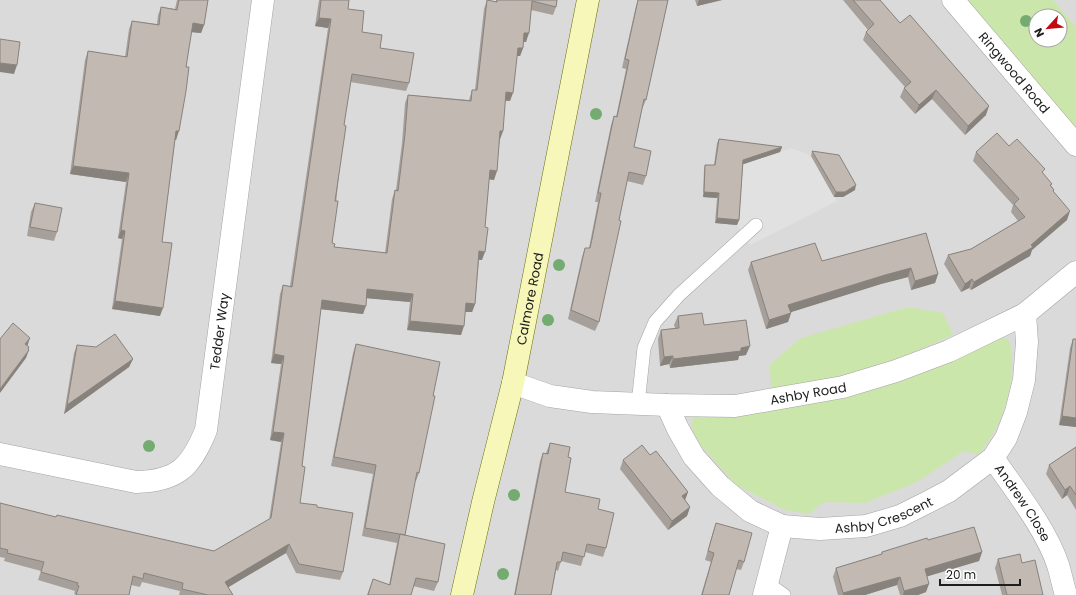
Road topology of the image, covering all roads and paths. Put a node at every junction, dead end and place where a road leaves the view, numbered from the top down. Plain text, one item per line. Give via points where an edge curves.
1 (263, 0) edge
2 (588, 0) edge
3 (953, 0) edge
4 (1076, 145) edge
5 (756, 225) dead end
6 (1076, 272) edge
7 (1026, 314) junction
8 (513, 383) junction
9 (638, 404) junction
10 (666, 405) junction
11 (0, 454) edge
12 (993, 458) junction
13 (782, 526) junction
14 (772, 591) edge
15 (462, 595) edge
16 (1066, 595) edge

1 - 11 street, Tedder Way via 206,430 192,460 169,477 152,482 136,482
2 - 8 street, Calmore Road
3 - 4 street, Ringwood Road
5 - 9 lane via 679,295 654,322 644,348
6 - 7 street, Ashby Road
7 - 10 street, Ashby Road via 948,351 896,371 843,387 735,406
7 - 12 street, Ashby Crescent via 1028,342 1024,380 1006,438
8 - 9 street, Ashby Road via 550,396 592,402
8 - 15 street, Calmore Road
9 - 10 street, Ashby Road
10 - 13 street, Ashby Crescent via 694,457 720,486 750,511
12 - 13 street, Ashby Crescent via 949,490 900,516 866,526 820,529
12 - 16 street, Andrew Close via 1032,514 1045,538 1058,564
13 - 14 street

